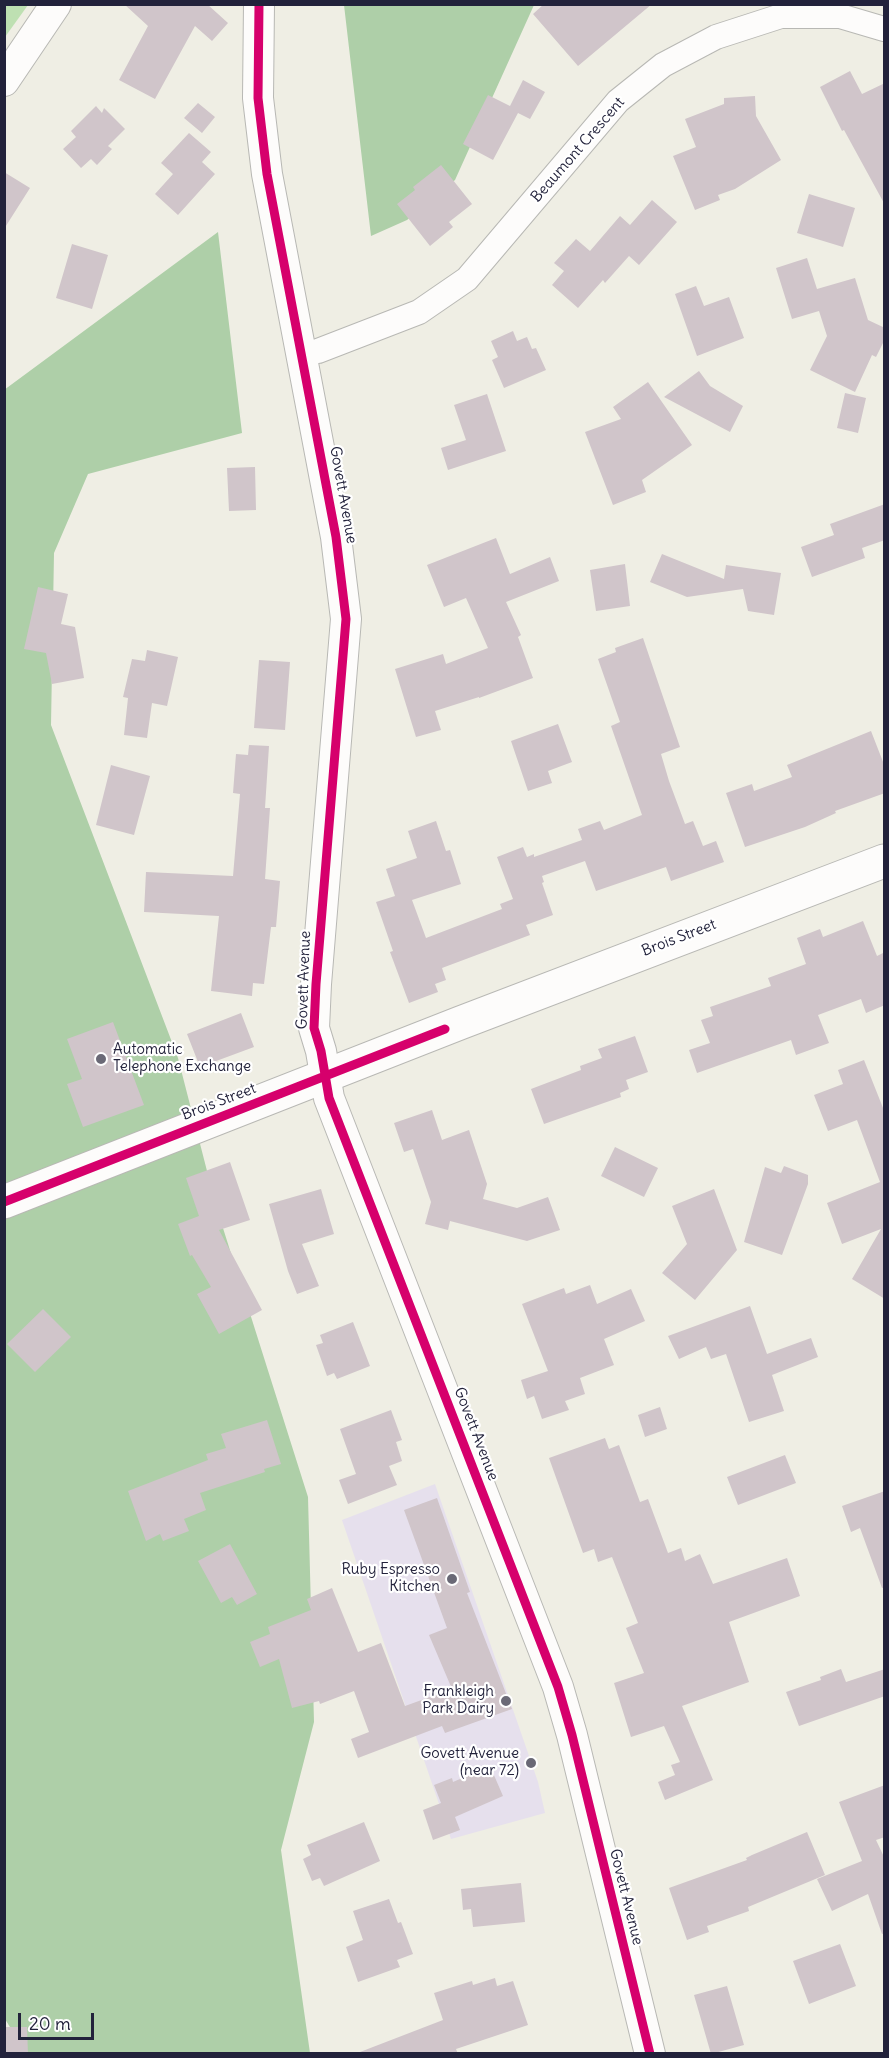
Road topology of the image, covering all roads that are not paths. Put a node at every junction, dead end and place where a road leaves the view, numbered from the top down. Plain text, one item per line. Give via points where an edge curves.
1 (56, 4) edge
2 (259, 4) edge
3 (885, 29) edge
4 (4, 81) edge
5 (301, 354) junction
6 (885, 861) edge
7 (326, 1077) junction
8 (4, 1202) edge
9 (650, 2054) edge

1 - 4 street
2 - 5 street, Govett Avenue via 258,98 265,164
3 - 5 street, Beaumont Crescent via 840,16 781,16 716,37 663,65 618,101 467,279 419,312
5 - 7 street, Govett Avenue via 336,537 346,619 314,1028
6 - 7 main road, Brois Street
7 - 8 main road, Brois Street
7 - 9 street, Govett Avenue via 329,1098 558,1687

